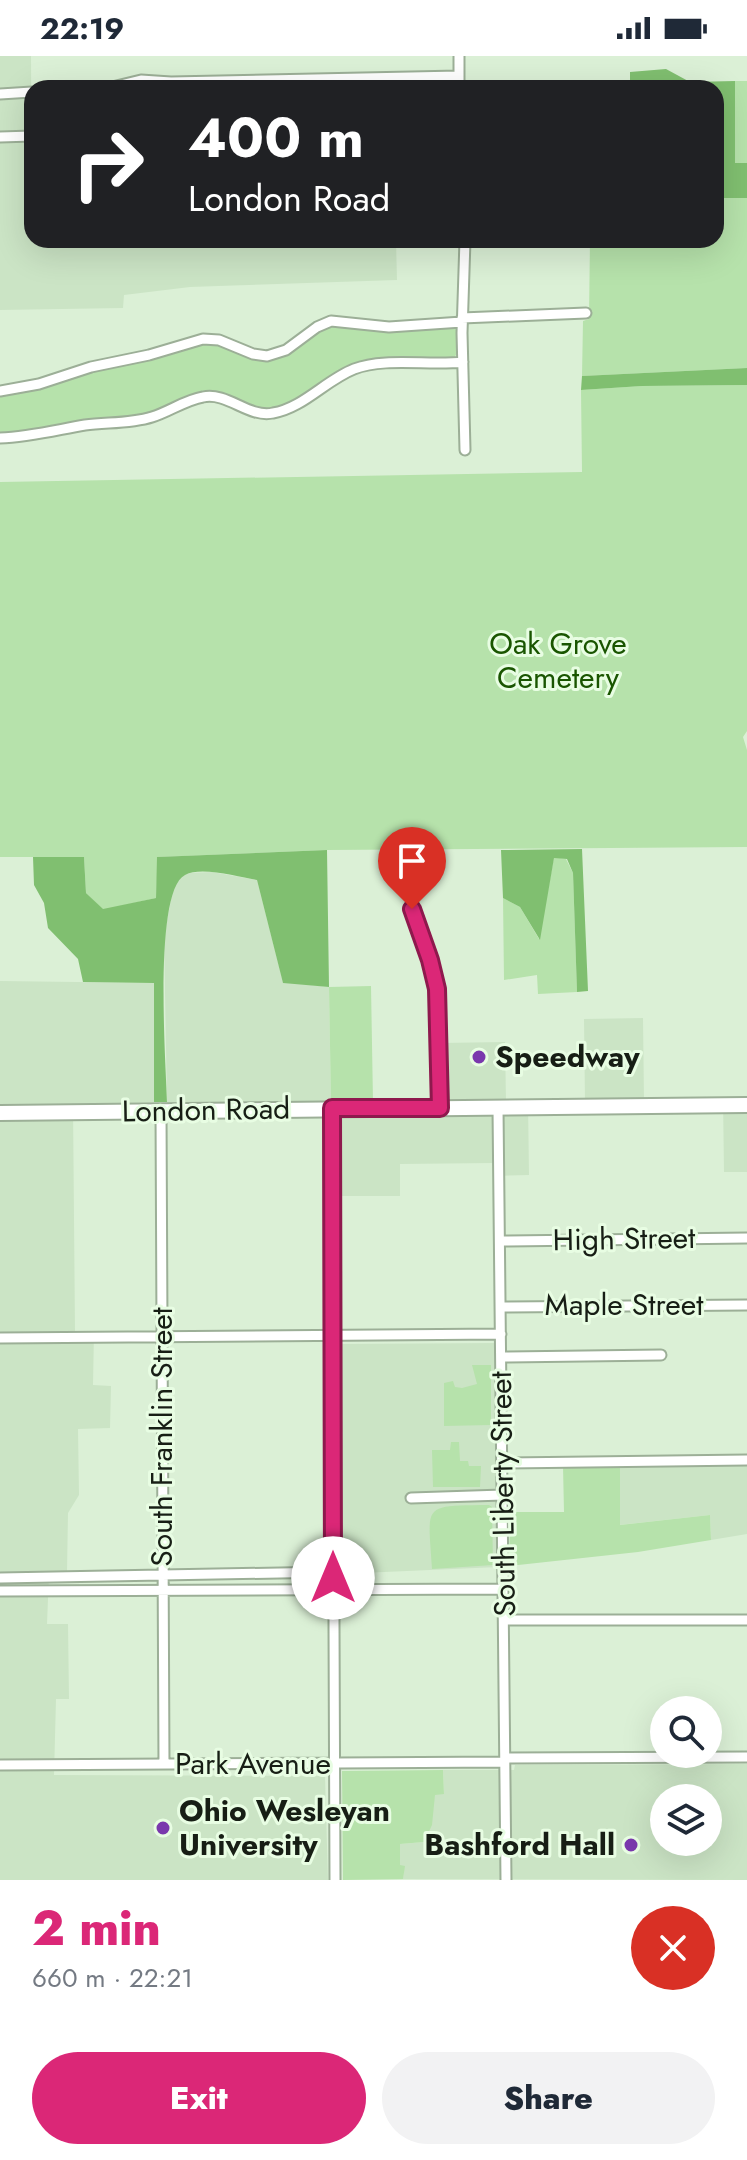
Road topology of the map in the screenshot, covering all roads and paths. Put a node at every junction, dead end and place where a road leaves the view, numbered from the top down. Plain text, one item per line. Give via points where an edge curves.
1 (459, 56) edge
2 (459, 76) junction
3 (267, 80) edge
4 (459, 80) edge
5 (24, 92) edge
6 (0, 94) edge
7 (24, 136) edge
8 (0, 137) edge
9 (465, 248) edge
10 (586, 313) dead end
11 (462, 320) junction
12 (463, 362) junction
13 (0, 391) edge
14 (0, 438) edge
15 (465, 450) dead end
16 (412, 909) dead end
17 (747, 1105) edge
18 (332, 1108) junction
19 (440, 1108) junction
20 (498, 1108) junction
21 (161, 1110) junction
22 (0, 1113) edge
23 (747, 1238) edge
24 (500, 1241) junction
25 (747, 1305) edge
26 (501, 1307) junction
27 (501, 1334) junction
28 (332, 1337) junction
29 (0, 1338) edge
30 (162, 1338) junction
31 (661, 1355) dead end
32 (501, 1357) junction
33 (747, 1460) edge
34 (502, 1463) junction
35 (503, 1495) junction
36 (411, 1498) dead end
37 (332, 1572) junction
38 (163, 1575) junction
39 (0, 1578) edge
40 (503, 1589) junction
41 (333, 1590) junction
42 (0, 1591) edge
43 (163, 1592) junction
44 (504, 1620) junction
45 (747, 1620) edge
46 (747, 1757) edge
47 (505, 1760) junction
48 (164, 1764) junction
49 (334, 1764) junction
50 (0, 1765) edge
51 (335, 1880) edge
52 (506, 1880) edge

1 - 2 street
2 - 3 street
2 - 4 street
5 - 6 street
7 - 8 street
9 - 11 street
10 - 11 street
11 - 12 street
11 - 13 street via 389,327 331,321 267,356 203,339
12 - 14 street via 360,367 271,413 202,397 151,418
12 - 15 street
16 - 19 street via 437,989
17 - 20 street, London Road
18 - 19 street, London Road
18 - 21 street, London Road
18 - 28 street
19 - 20 street, London Road
20 - 24 street, South Liberty Street
21 - 22 street, London Road
21 - 30 street, South Franklin Street
23 - 24 street, High Street
24 - 26 street, South Liberty Street
25 - 26 street, Maple Street
26 - 27 street, South Liberty Street
27 - 28 street
27 - 32 street, South Liberty Street
28 - 30 street
28 - 37 street
29 - 30 street
30 - 38 street, South Franklin Street
31 - 32 street
32 - 34 street, South Liberty Street
33 - 34 street
34 - 35 street, South Liberty Street
35 - 36 street
35 - 40 street, South Liberty Street
37 - 38 street
37 - 41 street
38 - 39 street
38 - 43 street, South Franklin Street
40 - 41 street
40 - 44 street, South Liberty Street
41 - 43 street
41 - 49 street
42 - 43 street
43 - 48 street, South Franklin Street
44 - 45 street
44 - 47 street, South Liberty Street
46 - 47 street, Park Avenue
47 - 49 street, Park Avenue
47 - 52 street, South Liberty Street
48 - 49 street, Park Avenue
48 - 50 street, Park Avenue
49 - 51 street

